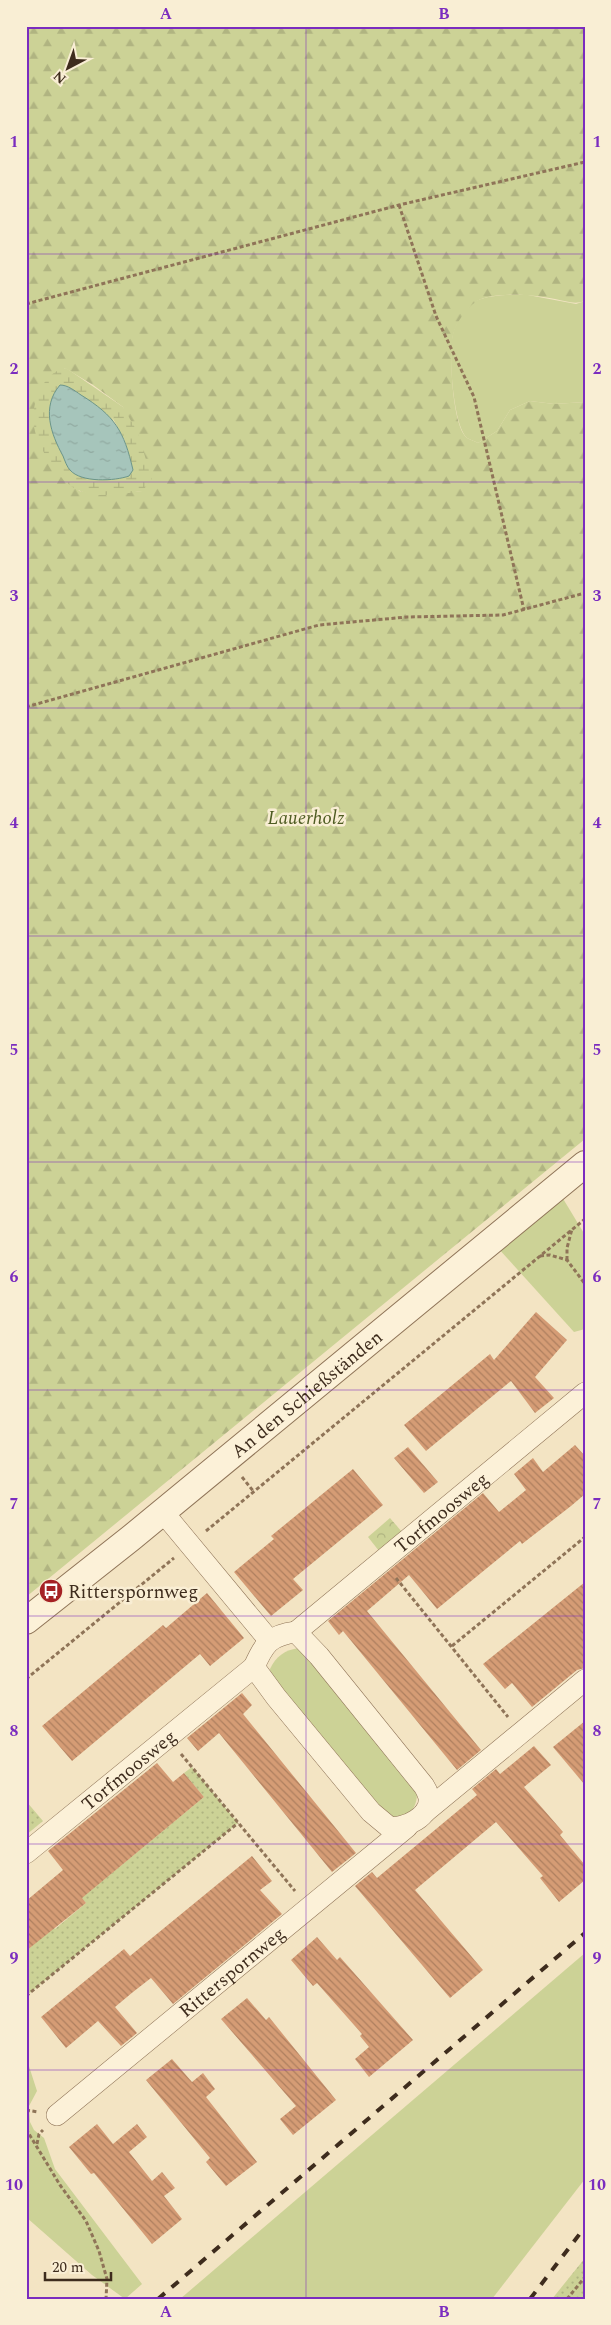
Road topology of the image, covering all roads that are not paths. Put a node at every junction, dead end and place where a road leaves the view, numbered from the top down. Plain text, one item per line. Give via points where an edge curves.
1 (585, 1164) edge
2 (585, 1393) edge
3 (162, 1511) junction
4 (26, 1621) edge
5 (296, 1632) junction
6 (269, 1640) junction
7 (254, 1667) junction
8 (585, 1680) edge
9 (425, 1812) junction
10 (407, 1827) junction
11 (26, 1853) edge
12 (57, 2115) dead end

1 - 3 street, An den Schießständen
2 - 5 street, Torfmoosweg
3 - 4 street, An den Schießständen
3 - 6 street
5 - 6 street via 283,1633
5 - 9 street via 417,1775 429,1797
6 - 7 street
7 - 10 street via 371,1812 389,1827
7 - 11 street, Torfmoosweg
8 - 9 street, Ritterspornweg
9 - 10 street, Ritterspornweg
10 - 12 street, Ritterspornweg

